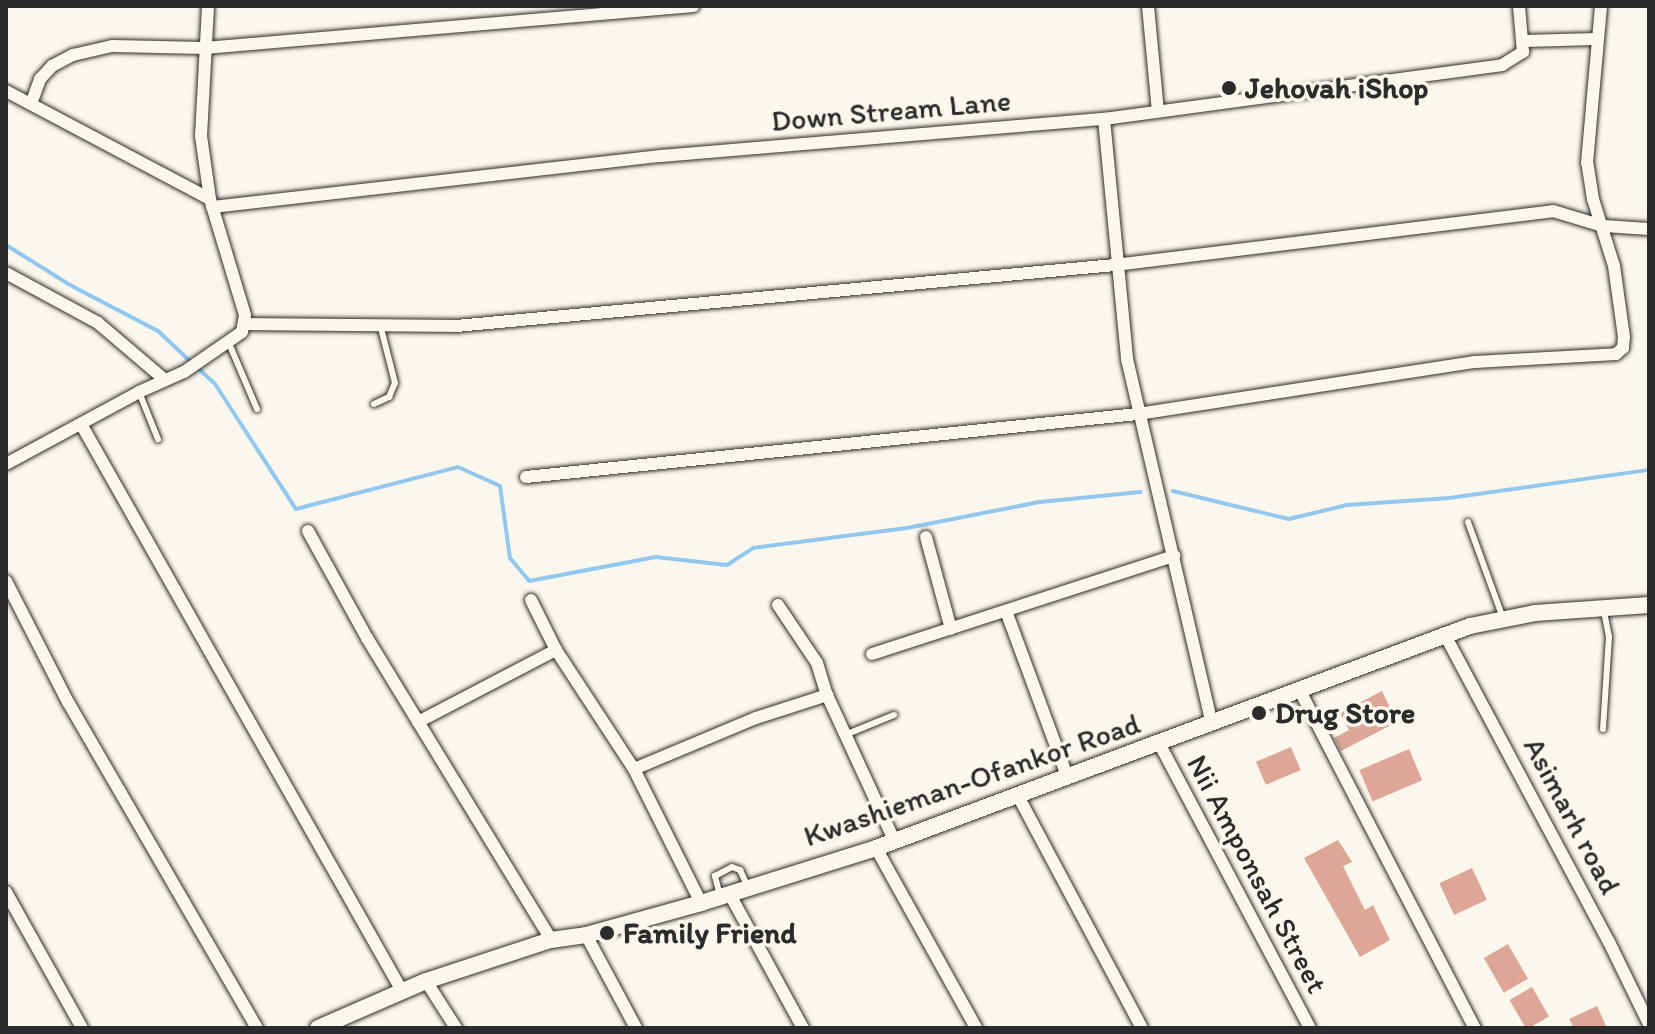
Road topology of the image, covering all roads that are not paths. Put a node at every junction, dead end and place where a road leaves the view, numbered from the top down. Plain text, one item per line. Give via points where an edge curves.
1 (208, 6) edge
2 (693, 6) edge
3 (1148, 6) edge
4 (1519, 6) edge
5 (1601, 6) edge
6 (1598, 39) junction
7 (1522, 41) junction
8 (205, 48) junction
9 (6, 91) edge
10 (31, 104) junction
11 (1158, 112) junction
12 (1104, 119) junction
13 (211, 203) junction
14 (1603, 226) junction
15 (1649, 229) edge
16 (1115, 265) junction
17 (6, 273) edge
18 (246, 324) junction
19 (381, 328) junction
20 (228, 341) junction
21 (165, 380) junction
22 (139, 392) junction
23 (374, 404) dead end
24 (257, 409) dead end
25 (1138, 414) junction
26 (81, 424) junction
27 (158, 439) dead end
28 (6, 464) edge
29 (526, 477) dead end
30 (1468, 522) dead end
31 (308, 531) dead end
32 (926, 537) dead end
33 (1174, 556) junction
34 (6, 581) edge
35 (531, 600) dead end
36 (778, 605) dead end
37 (1649, 605) edge
38 (1604, 607) junction
39 (1006, 611) junction
40 (1503, 618) junction
41 (951, 629) junction
42 (1445, 635) junction
43 (556, 650) junction
44 (872, 654) dead end
45 (1300, 691) junction
46 (827, 695) junction
47 (894, 715) dead end
48 (418, 722) junction
49 (1212, 724) junction
50 (1603, 729) dead end
51 (845, 735) junction
52 (1159, 743) junction
53 (634, 769) junction
54 (1067, 776) junction
55 (1017, 794) junction
56 (894, 840) junction
57 (876, 848) junction
58 (748, 887) junction
59 (6, 892) edge
60 (725, 895) junction
61 (701, 903) junction
62 (586, 935) junction
63 (551, 940) junction
64 (426, 981) junction
65 (402, 991) junction
66 (1649, 1024) edge
67 (82, 1028) edge
68 (257, 1028) edge
69 (318, 1028) edge
70 (456, 1028) edge
71 (636, 1028) edge
72 (803, 1028) edge
73 (976, 1028) edge
74 (1142, 1028) edge
75 (1310, 1028) edge
76 (1475, 1028) edge

1 - 8 street
2 - 8 street
3 - 11 street
4 - 7 street
5 - 6 street
6 - 7 street
6 - 14 street via 1587,163
7 - 11 street, Down Stream Lane via 1523,52 1502,65
8 - 10 street via 112,46 73,55 40,79
8 - 13 street via 201,136
9 - 10 street
10 - 13 street
11 - 12 street, Down Stream Lane
12 - 13 street, Down Stream Lane via 661,156
12 - 16 street
13 - 18 street
14 - 15 street
14 - 16 street via 1553,211
14 - 25 street via 1624,337 1616,354 1475,362
16 - 19 street via 456,326
16 - 25 street
17 - 21 street via 98,323
18 - 19 street
18 - 20 street
19 - 23 lane via 395,383 389,397
20 - 21 street
20 - 24 lane
21 - 22 street
22 - 26 street
22 - 27 lane
25 - 29 street
25 - 33 street
26 - 28 street
26 - 65 street
30 - 40 lane
31 - 48 street
32 - 41 street
33 - 39 street
33 - 49 street
34 - 68 street via 68,702
35 - 43 street
36 - 46 street via 817,663
37 - 38 main road, Kwashieman-Ofankor Road
38 - 40 main road, Kwashieman-Ofankor Road
38 - 50 lane via 1609,637
39 - 41 street
39 - 54 street
40 - 42 main road, Kwashieman-Ofankor Road
41 - 44 street
42 - 45 main road, Kwashieman-Ofankor Road
42 - 66 street, Asimarh road
43 - 48 street
43 - 53 street
45 - 49 main road, Kwashieman-Ofankor Road
45 - 76 street
46 - 51 street
46 - 53 street
47 - 51 lane
48 - 63 street
49 - 52 main road, Kwashieman-Ofankor Road
51 - 56 street
52 - 54 main road, Kwashieman-Ofankor Road
52 - 75 street, Nii Amponsah Street
53 - 61 street
54 - 55 main road, Kwashieman-Ofankor Road
55 - 56 main road, Kwashieman-Ofankor Road
55 - 74 street
56 - 57 main road, Kwashieman-Ofankor Road
57 - 58 main road, Kwashieman-Ofankor Road
57 - 73 street
58 - 60 main road, Kwashieman-Ofankor Road
58 - 60 lane via 737,868 717,872 715,879
59 - 67 street
60 - 61 main road, Kwashieman-Ofankor Road
60 - 72 street
61 - 62 main road, Kwashieman-Ofankor Road
62 - 63 main road, Kwashieman-Ofankor Road
62 - 71 street
63 - 64 main road, Kwashieman-Ofankor Road
64 - 65 main road, Kwashieman-Ofankor Road
64 - 70 street
65 - 69 main road, Kwashieman-Ofankor Road

